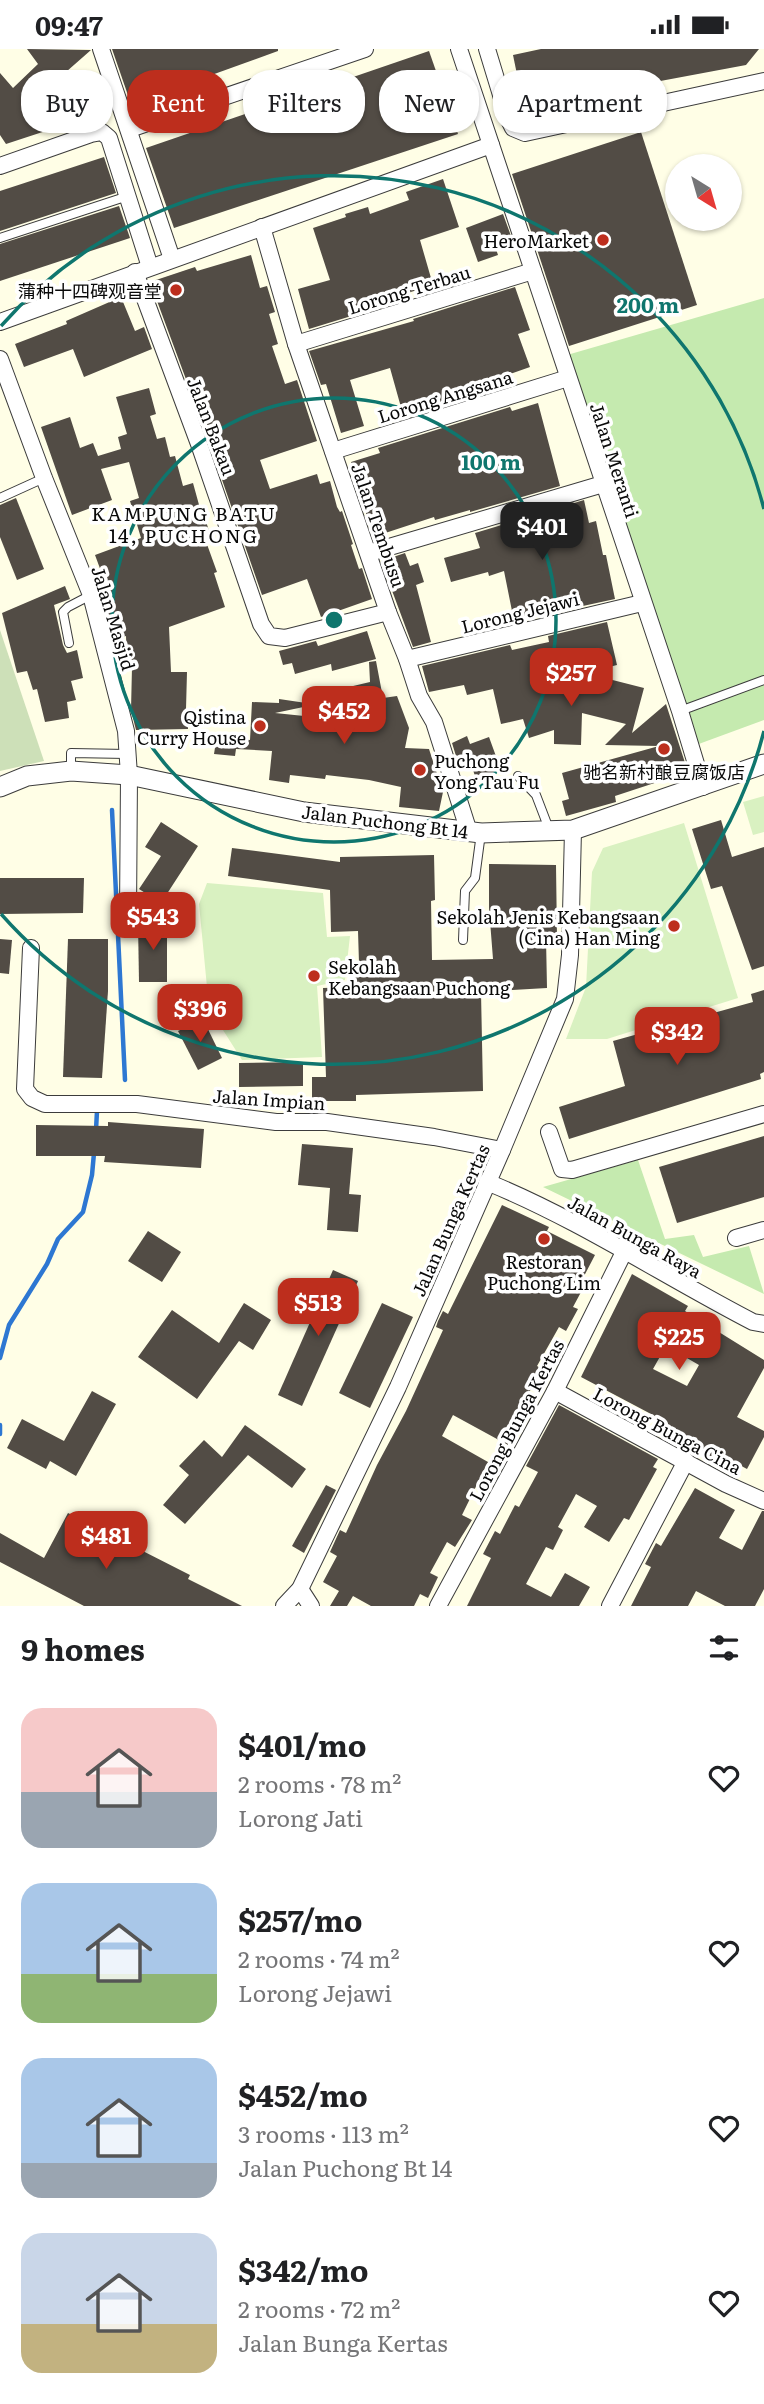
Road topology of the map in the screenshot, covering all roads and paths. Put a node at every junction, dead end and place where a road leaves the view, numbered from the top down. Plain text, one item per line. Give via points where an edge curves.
1 (102, 49) edge
2 (365, 49) edge
3 (459, 49) edge
4 (488, 49) edge
5 (764, 81) edge
6 (229, 95) edge
7 (127, 120) edge
8 (131, 133) edge
9 (491, 145) junction
10 (0, 166) edge
11 (128, 196) junction
12 (262, 227) junction
13 (0, 238) edge
14 (172, 259) junction
15 (142, 269) junction
16 (533, 271) junction
17 (0, 322) edge
18 (296, 344) junction
19 (0, 359) edge
20 (568, 378) junction
21 (333, 451) junction
22 (44, 478) junction
23 (603, 484) junction
24 (0, 498) edge
25 (369, 553) junction
26 (91, 595) junction
27 (642, 603) junction
28 (388, 612) junction
29 (69, 643) dead end
30 (407, 659) junction
31 (764, 680) edge
32 (680, 711) junction
33 (128, 754) junction
34 (764, 764) edge
35 (71, 771) junction
36 (129, 775) junction
37 (517, 776) dead end
38 (0, 787) edge
39 (703, 787) junction
40 (573, 830) junction
41 (550, 831) junction
42 (475, 833) junction
43 (128, 915) dead end
44 (463, 940) dead end
45 (32, 948) dead end
46 (764, 1114) edge
47 (549, 1132) dead end
48 (502, 1150) junction
49 (487, 1182) junction
50 (764, 1230) edge
51 (736, 1238) dead end
52 (625, 1250) junction
53 (764, 1324) edge
54 (555, 1391) junction
55 (686, 1461) junction
56 (764, 1501) edge
57 (300, 1589) junction
58 (284, 1606) edge
59 (311, 1606) edge
60 (438, 1606) edge
61 (610, 1606) edge

1 - 7 street
2 - 6 street
3 - 9 street, Jalan Meranti
4 - 5 street via 508,118 513,128 525,133
8 - 14 street
9 - 12 street
9 - 16 street, Jalan Meranti
10 - 11 street via 102,132 109,138
11 - 13 lane
11 - 15 street
12 - 14 street
12 - 18 street, Jalan Tembusu
14 - 15 street
15 - 17 street
15 - 28 street, Jalan Bakau via 261,624 269,636 285,638
16 - 18 street, Lorong Terbau
16 - 20 street, Jalan Meranti
18 - 21 street, Jalan Tembusu
19 - 22 street, Jalan Masjid
20 - 21 street, Lorong Angsana
20 - 23 street, Jalan Meranti
21 - 25 street, Jalan Tembusu
22 - 24 lane
22 - 26 street, Jalan Masjid
23 - 25 street
23 - 27 street, Jalan Meranti
25 - 28 street, Jalan Tembusu
26 - 29 lane via 63,612
26 - 33 street, Jalan Masjid
27 - 30 street, Lorong Jejawi
27 - 32 street, Jalan Meranti
28 - 30 street, Jalan Tembusu
30 - 42 street, Jalan Tembusu
31 - 32 lane
32 - 39 street, Jalan Meranti
33 - 35 lane via 71,753
33 - 36 street, Jalan Masjid
34 - 39 street, Jalan Puchong Bt 14
35 - 36 street, Jalan Puchong Bt 14
35 - 38 street, Jalan Puchong Bt 14 via 27,776
36 - 42 street, Jalan Puchong Bt 14 via 304,812
36 - 43 street, Jalan Masjid
37 - 41 lane via 537,795
39 - 40 street, Jalan Puchong Bt 14
40 - 41 street, Jalan Puchong Bt 14
40 - 48 street, Jalan Bunga Kertas via 565,999
41 - 42 street, Jalan Puchong Bt 14
42 - 44 lane via 475,879 465,891
45 - 48 street, Jalan Impian via 25,1089 45,1104 137,1104 276,1122 327,1122
46 - 47 street via 572,1170 562,1169
48 - 49 street, Jalan Bunga Kertas
49 - 52 street, Jalan Bunga Raya
49 - 57 street, Jalan Bunga Kertas via 398,1387
50 - 51 street
52 - 53 street, Jalan Bunga Raya via 683,1285
52 - 54 street, Lorong Bunga Kertas
54 - 55 street, Lorong Bunga Cina
54 - 60 street, Lorong Bunga Kertas
55 - 56 street, Lorong Bunga Cina
55 - 61 street
57 - 58 street, Jalan Bunga Kertas
57 - 59 street

